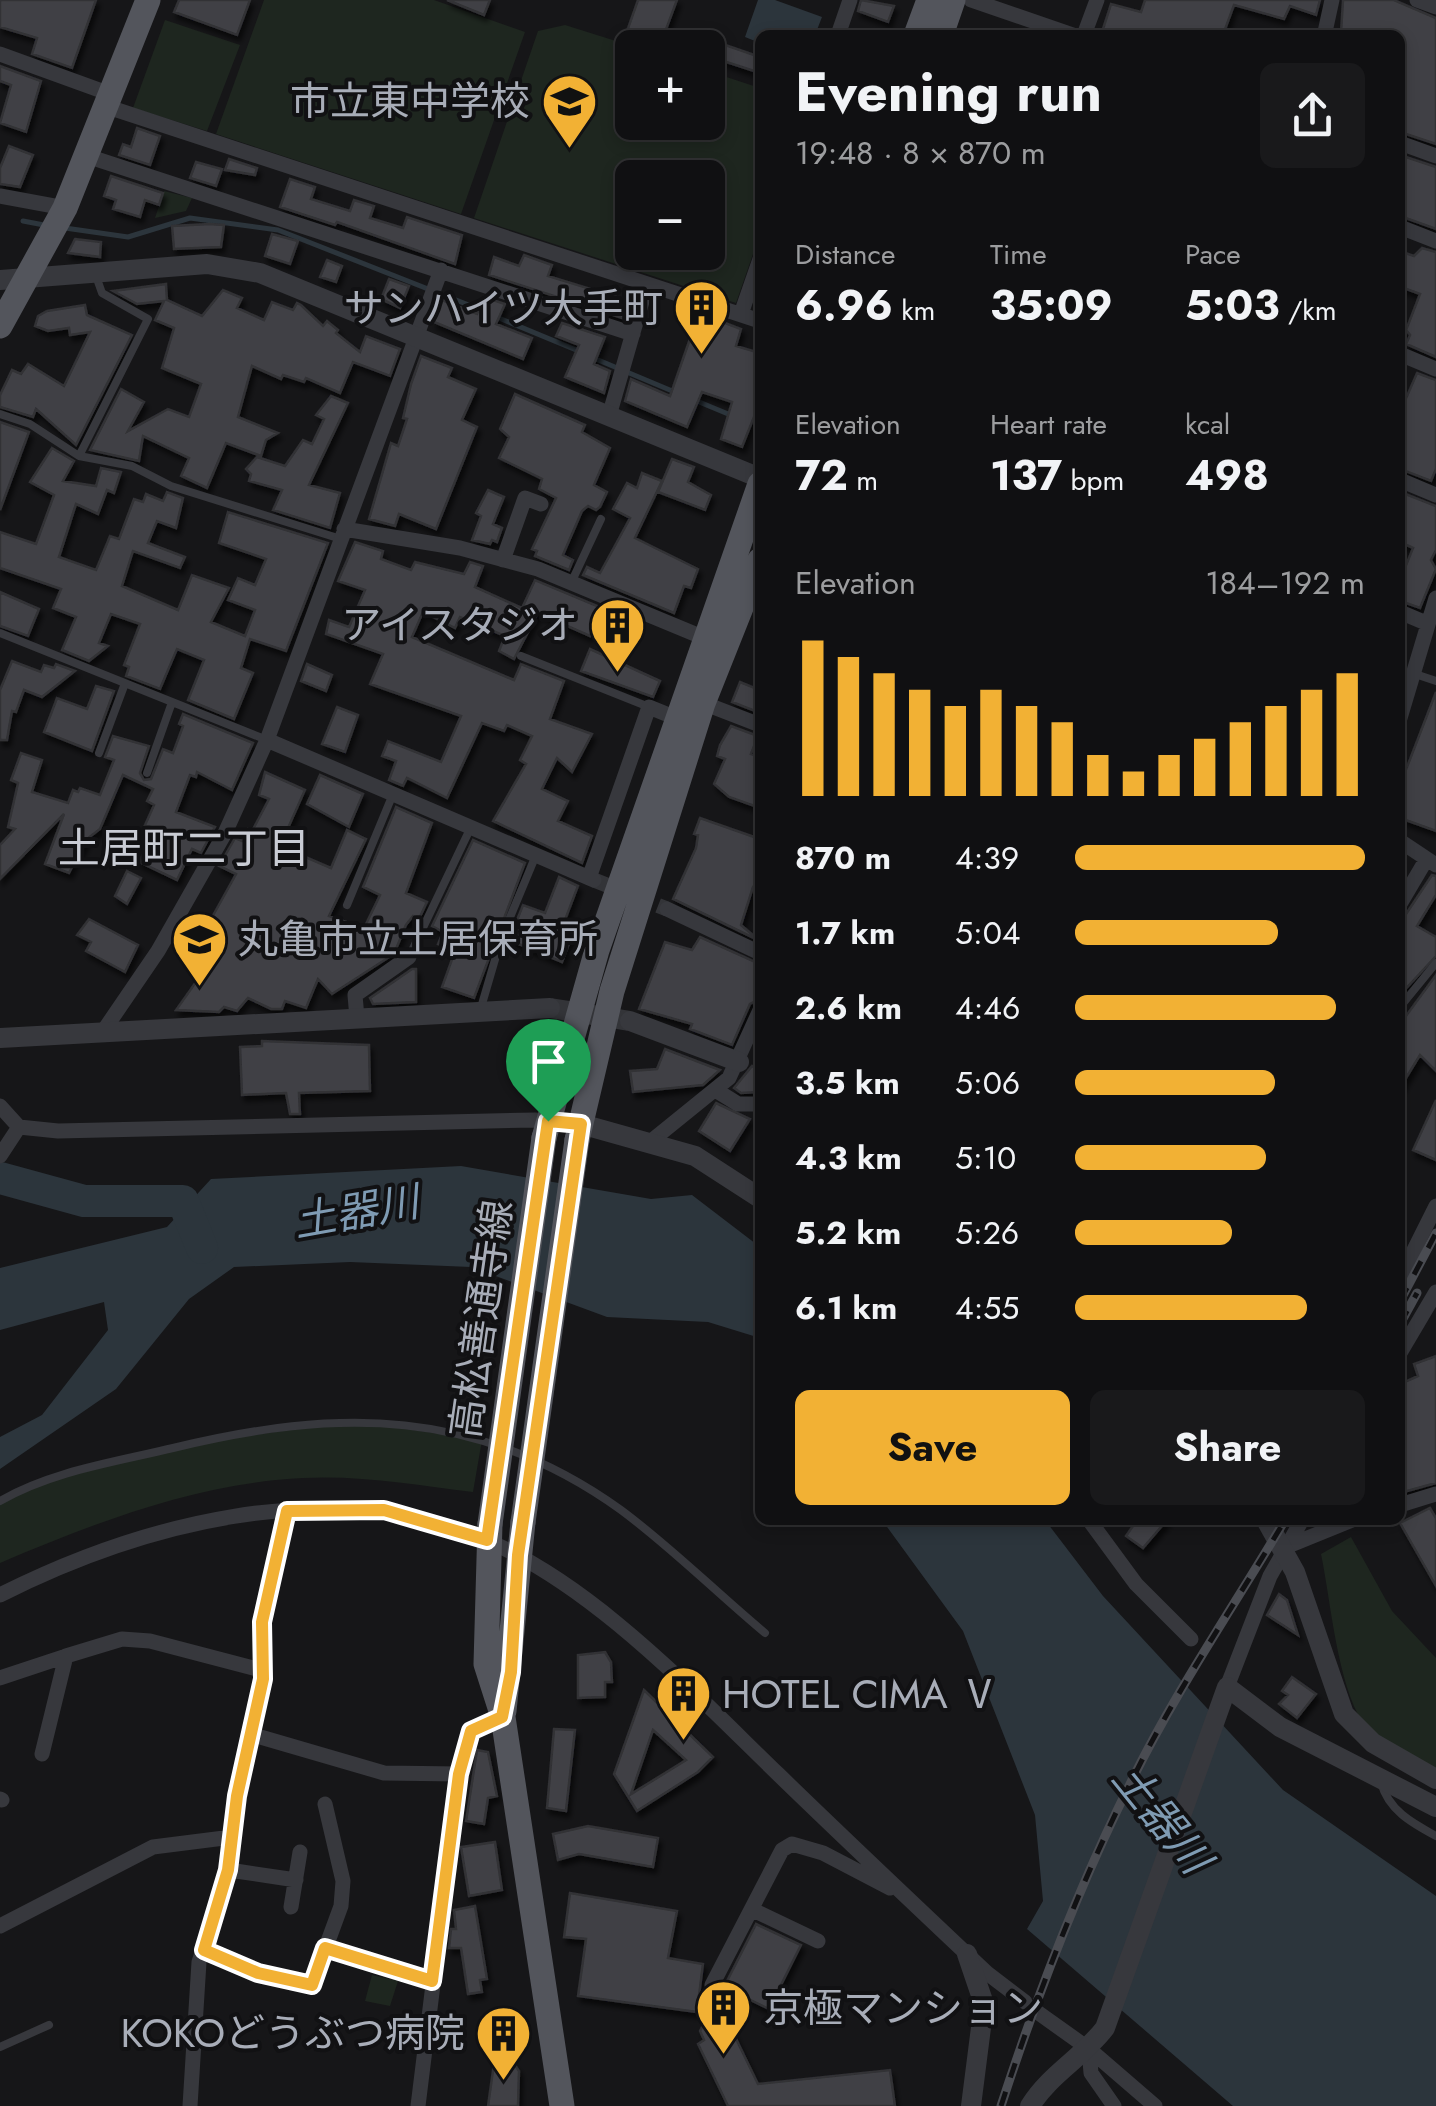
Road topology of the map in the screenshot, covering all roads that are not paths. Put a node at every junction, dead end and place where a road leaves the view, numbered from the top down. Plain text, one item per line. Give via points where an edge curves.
1 (148, 0) edge
2 (850, 0) edge
3 (929, 0) edge
4 (953, 0) edge
5 (972, 0) edge
6 (1096, 0) edge
7 (1332, 0) edge
8 (1418, 0) edge
9 (1436, 7) edge
10 (840, 30) edge
11 (918, 30) edge
12 (943, 30) edge
13 (1059, 30) edge
14 (1086, 30) edge
15 (1325, 30) edge
16 (0, 54) edge
17 (110, 101) junction
18 (1405, 146) edge
19 (87, 156) junction
20 (1436, 156) edge
21 (0, 196) edge
22 (58, 221) junction
23 (1405, 228) edge
24 (1436, 241) edge
25 (755, 273) edge
26 (96, 276) junction
27 (0, 280) edge
28 (26, 280) junction
29 (436, 283) junction
30 (647, 284) junction
31 (741, 314) junction
32 (755, 319) edge
33 (0, 326) edge
34 (416, 334) junction
35 (633, 334) junction
36 (1405, 356) edge
37 (1436, 369) edge
38 (0, 414) edge
39 (609, 416) junction
40 (79, 456) junction
41 (755, 479) edge
42 (1405, 482) edge
43 (1436, 495) edge
44 (755, 496) edge
45 (540, 504) dead end
46 (601, 519) dead end
47 (342, 534) junction
48 (503, 560) junction
49 (755, 577) edge
50 (571, 583) junction
51 (1436, 598) edge
52 (1405, 614) edge
53 (1426, 623) junction
54 (0, 634) edge
55 (706, 639) junction
56 (521, 656) dead end
57 (1406, 680) edge
58 (1436, 681) edge
59 (124, 686) junction
60 (171, 705) junction
61 (649, 706) junction
62 (692, 716) junction
63 (755, 724) edge
64 (266, 740) junction
65 (98, 754) dead end
66 (147, 772) dead end
67 (393, 794) junction
68 (471, 827) junction
69 (1405, 844) edge
70 (536, 855) junction
71 (1431, 862) edge
72 (1405, 897) edge
73 (348, 904) dead end
74 (667, 909) tunnel mouth
75 (755, 950) edge
76 (410, 957) joint
77 (1436, 963) edge
78 (1405, 1001) edge
79 (550, 1008) tunnel mouth
80 (480, 1011) junction
81 (357, 1018) junction
82 (630, 1021) tunnel mouth
83 (755, 1022) edge
84 (102, 1033) junction
85 (0, 1038) edge
86 (739, 1062) junction
87 (717, 1092) junction
88 (755, 1104) edge
89 (0, 1106) edge
90 (19, 1127) junction
91 (546, 1129) junction
92 (579, 1132) junction
93 (650, 1142) junction
94 (1, 1152) edge
95 (755, 1195) edge
96 (1436, 1206) edge
97 (1405, 1268) edge
98 (1436, 1292) edge
99 (1405, 1345) edge
100 (1436, 1494) edge
101 (0, 1502) edge
102 (1405, 1503) edge
103 (287, 1511) junction
104 (1093, 1525) edge
105 (1269, 1525) edge
106 (1299, 1525) edge
107 (1336, 1525) edge
108 (489, 1532) junction
109 (1285, 1548) junction
110 (518, 1555) junction
111 (0, 1595) edge
112 (765, 1634) dead end
113 (1192, 1640) dead end
114 (66, 1656) junction
115 (261, 1670) junction
116 (0, 1678) edge
117 (1227, 1686) junction
118 (502, 1717) junction
119 (250, 1734) junction
120 (42, 1754) dead end
121 (459, 1774) junction
122 (1436, 1779) edge
123 (1380, 1782) junction
124 (325, 1804) dead end
125 (1436, 1806) edge
126 (1436, 1836) edge
127 (232, 1837) junction
128 (300, 1852) dead end
129 (228, 1870) junction
130 (296, 1880) junction
131 (907, 1897) junction
132 (291, 1907) dead end
133 (753, 1910) junction
134 (0, 1926) edge
135 (818, 1941) dead end
136 (325, 1948) junction
137 (204, 1950) junction
138 (967, 1954) junction
139 (432, 1981) junction
140 (712, 1985) dead end
141 (49, 2024) dead end
142 (0, 2046) edge
143 (1089, 2049) junction
144 (190, 2106) edge
145 (418, 2106) edge
146 (562, 2106) edge
147 (971, 2106) edge
148 (1030, 2106) edge
149 (1114, 2106) edge
150 (1154, 2106) edge

1 - 17 main road
2 - 10 street
3 - 11 main road
4 - 12 main road
5 - 13 street
6 - 14 street
7 - 15 street
8 - 9 street
16 - 17 street
17 - 19 main road
17 - 30 street
18 - 20 street
19 - 22 main road
19 - 29 street
21 - 22 street
22 - 28 main road
23 - 24 street
25 - 31 street
26 - 28 street
26 - 34 street via 207,264 249,270
26 - 40 lane via 102,293 148,318
27 - 28 street
28 - 33 main road
29 - 34 street
29 - 35 street
30 - 31 street
30 - 35 street
31 - 32 street
34 - 39 street
34 - 47 street
35 - 39 street
36 - 37 street
38 - 40 lane via 30,424
39 - 41 street
40 - 47 lane via 132,466 171,486
42 - 43 street
44 - 55 main road, 高松善通寺線
45 - 48 street via 526,498
46 - 50 lane
47 - 48 street
47 - 64 street
48 - 50 street
49 - 62 main road, 高松善通寺線
50 - 55 street
51 - 53 street
52 - 53 street
53 - 57 street
54 - 59 lane
55 - 62 main road, 高松善通寺線
56 - 61 lane
57 - 58 lane
59 - 60 lane
59 - 65 lane
60 - 64 lane
60 - 66 lane
61 - 62 street
61 - 70 street via 592,879
62 - 63 street
62 - 91 main road, 高松善通寺線 via 584,986
62 - 92 main road, 高松善通寺線 via 612,991
64 - 67 street
64 - 84 street via 225,833
67 - 68 street
67 - 73 lane
68 - 70 street
68 - 76 lane
69 - 71 street
70 - 80 lane
71 - 72 street
74 - 75 street
76 - 81 street via 355,995
77 - 78 lane
79 - 80 street
80 - 81 street
81 - 84 street
82 - 86 street
83 - 86 street
84 - 85 street
86 - 87 street
87 - 88 street via 738,1104
87 - 93 street
89 - 90 street
90 - 91 street
90 - 94 street
91 - 92 street
91 - 108 main road, 高松善通寺線, bridge
92 - 93 street
92 - 110 main road, 高松善通寺線, bridge
93 - 95 street via 696,1156
96 - 97 street
98 - 99 street
100 - 102 street
101 - 112 lane via 65,1474 278,1426 423,1425 549,1466 621,1510
103 - 108 street via 384,1510
103 - 111 street via 208,1522 118,1546
103 - 115 street via 262,1622
104 - 113 street via 1136,1584
105 - 109 street
106 - 109 street
107 - 109 street
108 - 110 street
108 - 118 main road, 高松善通寺線 via 486,1664
109 - 117 street
109 - 122 street via 1344,1714 1373,1743
110 - 118 main road, 高松善通寺線
110 - 131 street via 651,1653
114 - 115 street via 122,1639 150,1641
114 - 116 street
114 - 120 street
115 - 119 street
117 - 123 street via 1280,1727
117 - 143 street via 1105,2028
118 - 121 street via 471,1731
118 - 146 main road, 高松善通寺線
119 - 121 street via 384,1774
119 - 127 street
121 - 139 street
123 - 125 street
123 - 126 lane via 1396,1810
124 - 136 street via 343,1881
127 - 129 street
127 - 134 street via 153,1847
128 - 130 street
129 - 130 street
129 - 137 street
130 - 132 street
131 - 133 street via 792,1844 782,1850
131 - 138 street
133 - 135 street
133 - 140 street
136 - 137 street via 312,1985 258,1973
136 - 139 street
137 - 144 street
138 - 143 street
138 - 147 street via 984,2004
139 - 145 street
141 - 142 lane
143 - 148 street via 1064,2063
143 - 149 street via 1091,2073
143 - 150 street

